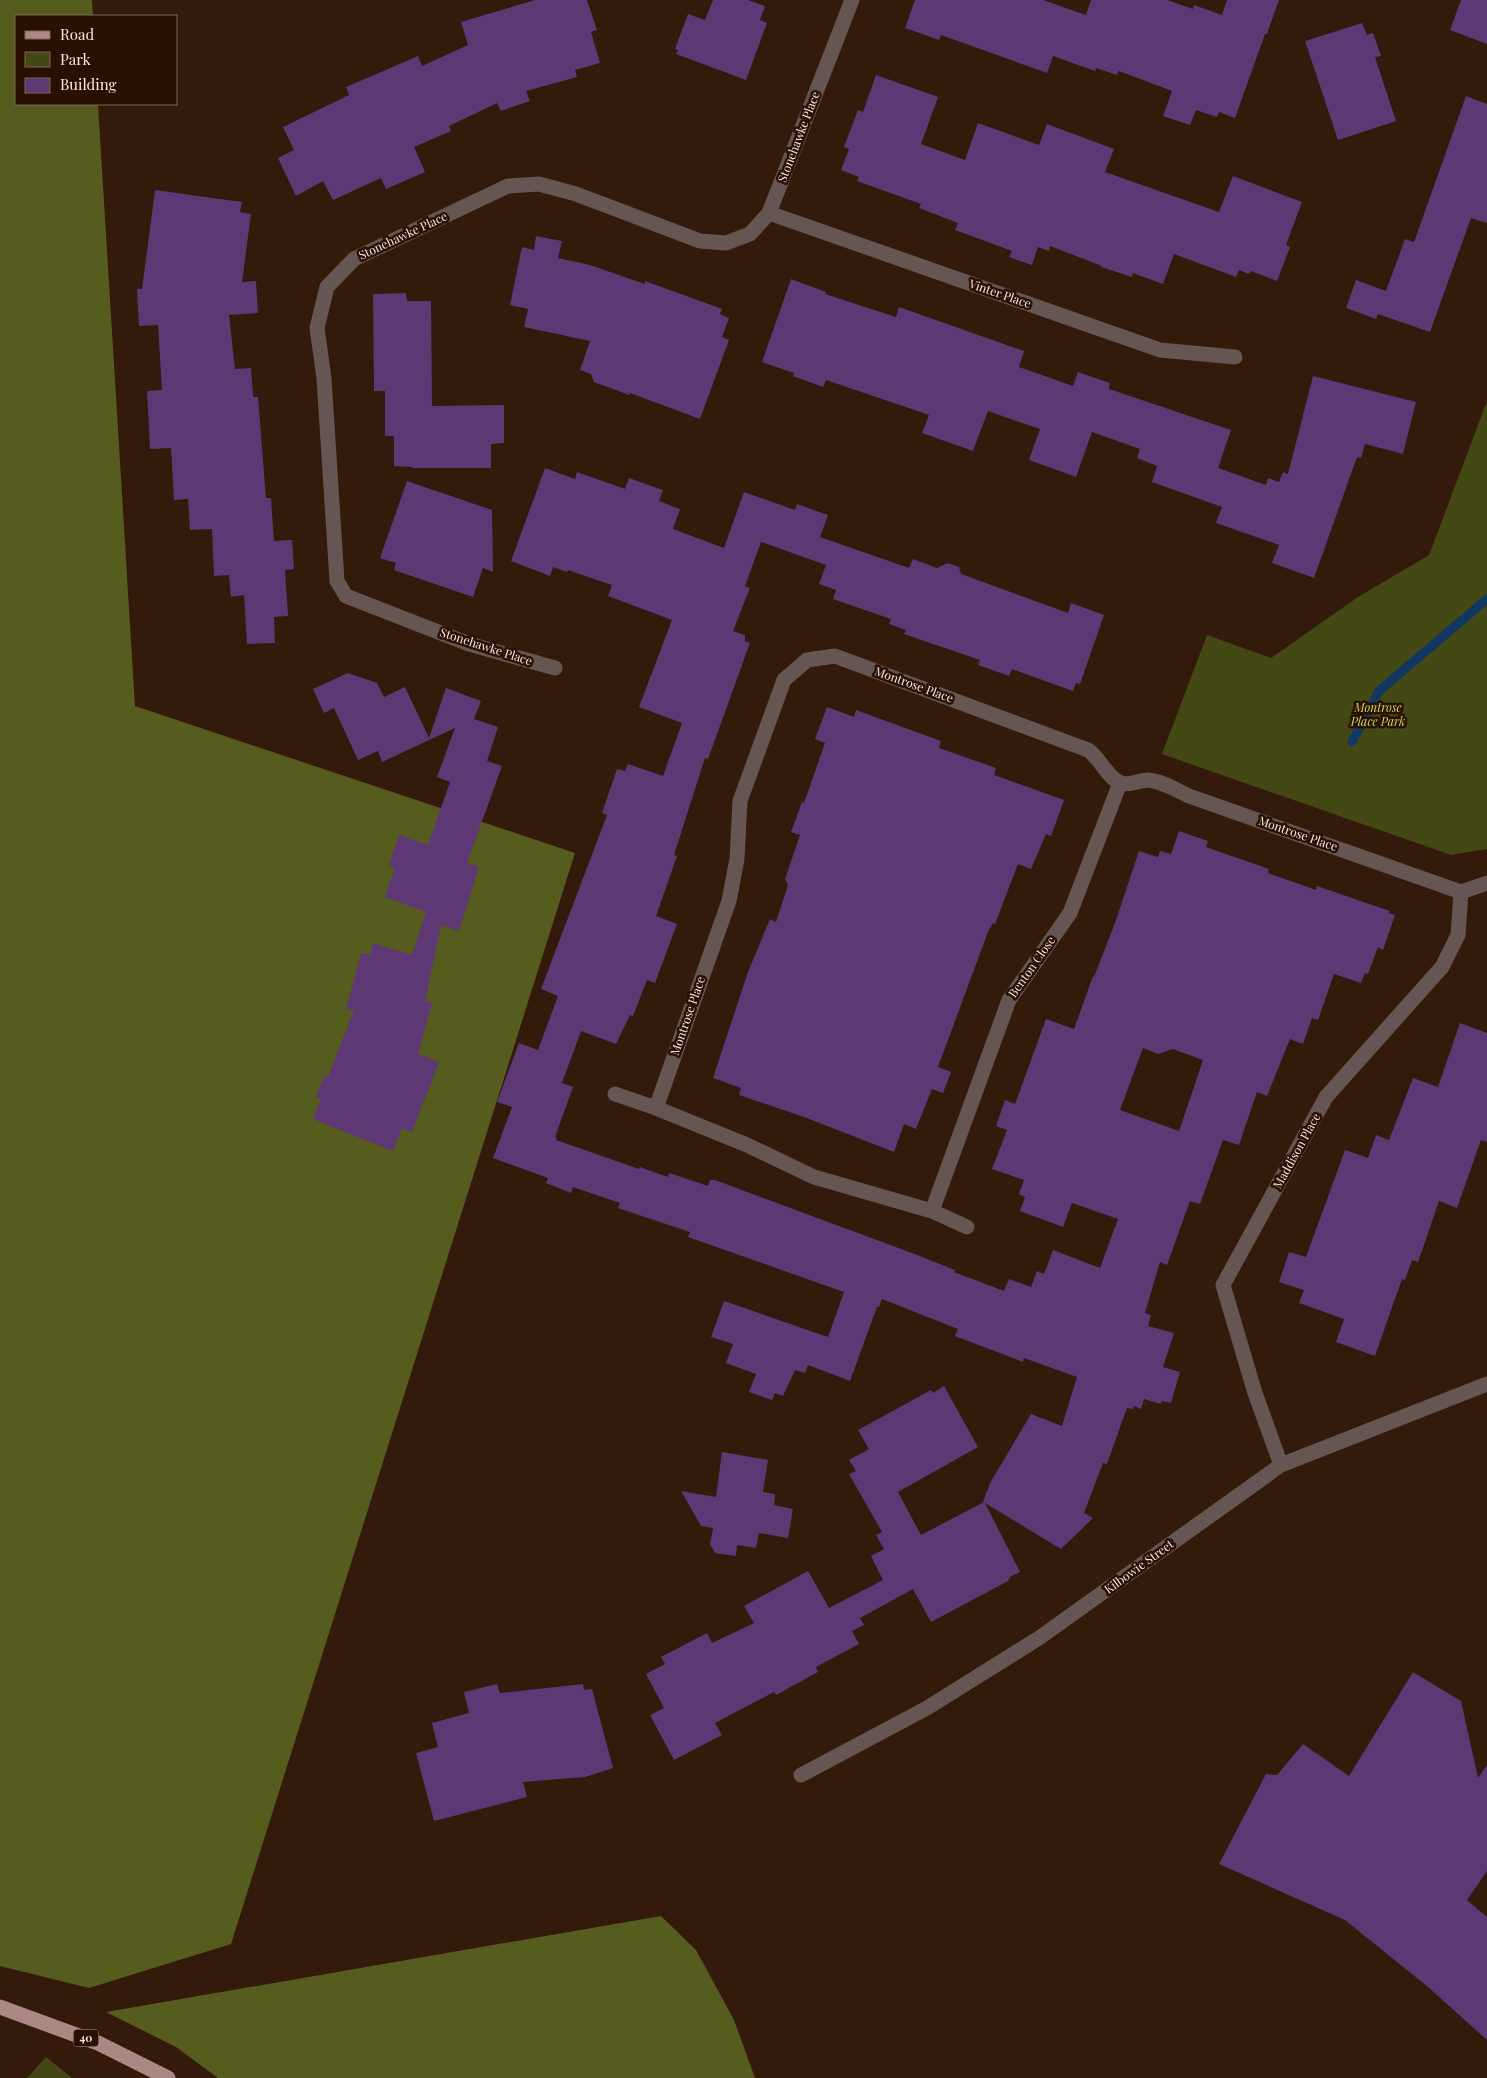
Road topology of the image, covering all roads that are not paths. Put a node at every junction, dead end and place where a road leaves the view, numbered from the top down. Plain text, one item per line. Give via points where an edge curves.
1 (852, 0) edge
2 (769, 213) junction
3 (1235, 357) dead end
4 (555, 668) dead end
5 (1120, 783) junction
6 (1487, 884) edge
7 (1461, 892) junction
8 (615, 1094) dead end
9 (656, 1108) junction
10 (932, 1211) junction
11 (967, 1226) dead end
12 (1487, 1376) edge
13 (1487, 1384) edge
14 (1466, 1391) junction
15 (1282, 1465) junction
16 (801, 1775) dead end
17 (0, 2007) edge
18 (168, 2078) edge

1 - 2 street, Stonehawke Place
2 - 3 street, Vinter Place via 1160,350
2 - 4 street, Stonehawke Place via 750,234 726,243 700,241 576,194 539,184 508,186 354,259 327,287 317,328 324,378 337,581 346,596 469,644
5 - 7 street, Montrose Place via 1157,782
5 - 9 street, Montrose Place via 1088,750 835,656 807,660 784,680 740,801 737,859 729,902
5 - 10 street, Benton Close via 1070,913 1009,1000
6 - 7 street
7 - 15 street, Maddison Place via 1458,935 1442,967 1326,1097 1223,1285 1255,1392
8 - 9 street
9 - 10 street via 747,1145 814,1177
10 - 11 street
12 - 14 street
13 - 14 street, Kilbowie Street
14 - 15 street, Kilbowie Street
15 - 16 street, Kilbowie Street via 1039,1638 927,1708
17 - 18 main road, 40 via 98,2042

